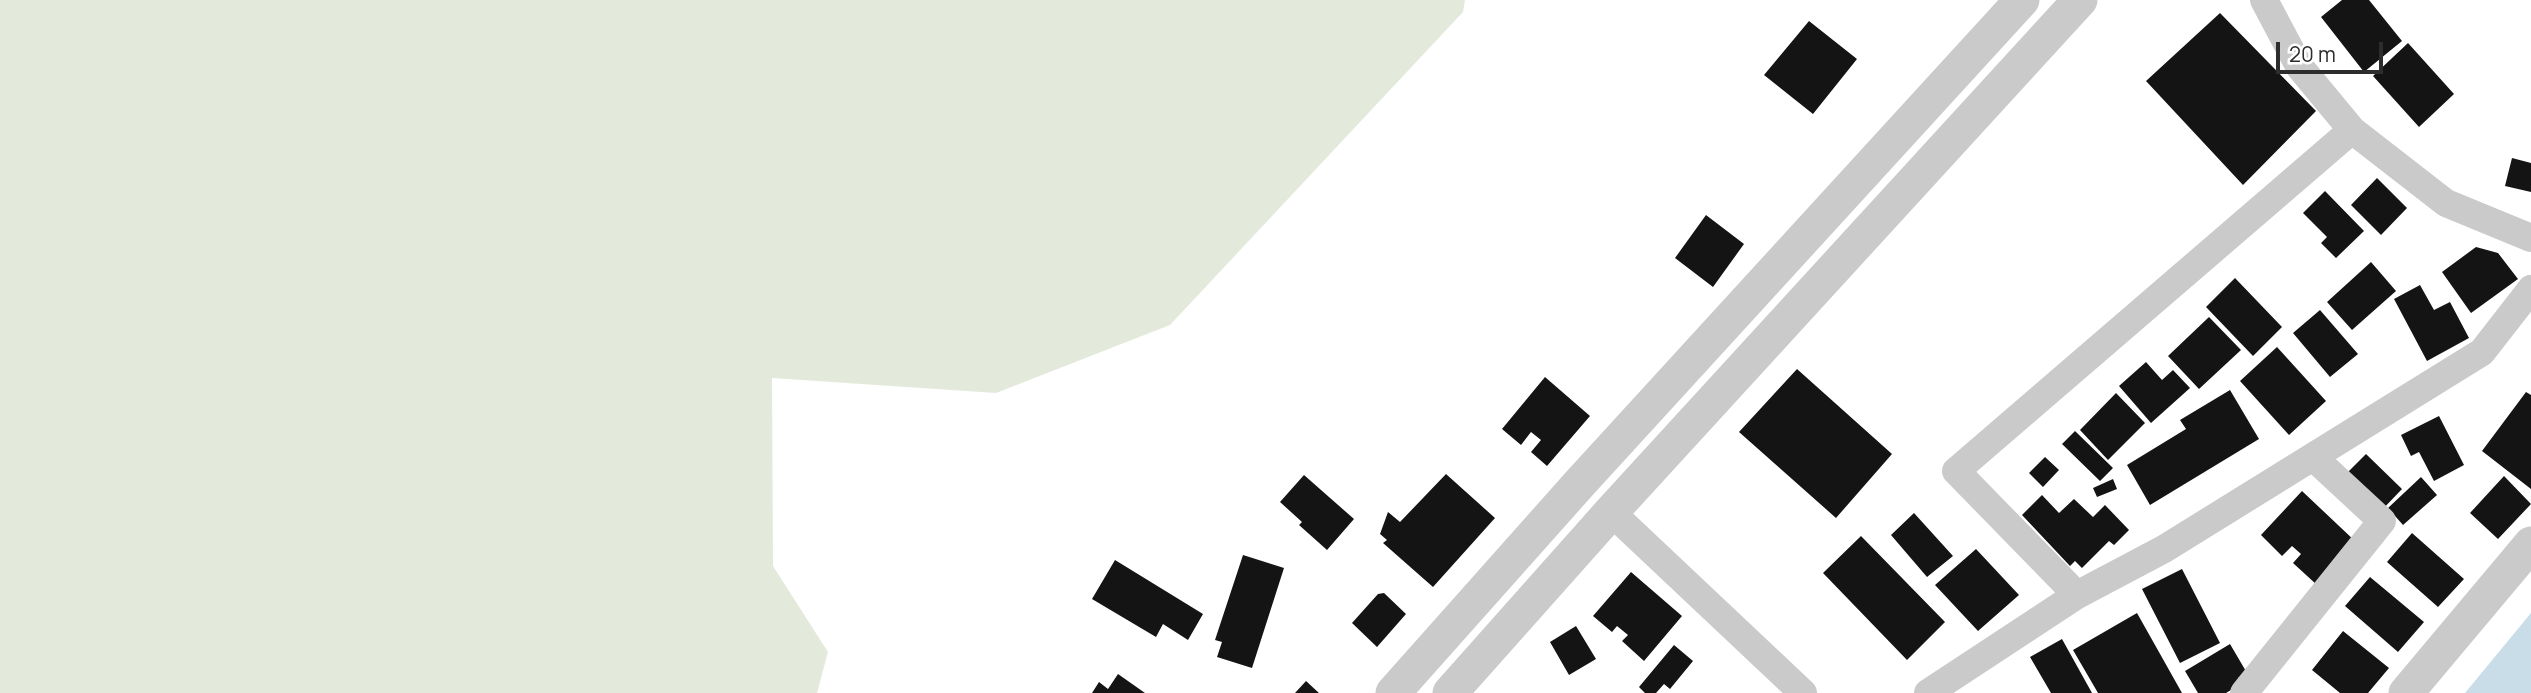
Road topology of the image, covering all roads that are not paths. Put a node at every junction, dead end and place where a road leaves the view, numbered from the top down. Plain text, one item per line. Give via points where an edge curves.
1 (2022, 0) edge
2 (2080, 0) edge
3 (2264, 0) edge
4 (2353, 130) junction
5 (2531, 238) edge
6 (2531, 289) edge
7 (2313, 457) junction
8 (1611, 512) junction
9 (2531, 544) edge
10 (2077, 595) junction
11 (1393, 693) edge
12 (1450, 693) edge
13 (1804, 693) edge
14 (1928, 693) edge
15 (2244, 693) edge
16 (2406, 693) edge

1 - 11 street
2 - 8 street
3 - 4 street via 2299,66
4 - 5 street via 2445,203
4 - 10 street via 1956,471
6 - 7 street via 2482,352
7 - 10 street via 2164,549
7 - 15 street via 2382,521
8 - 12 street
8 - 13 street
9 - 16 street
10 - 14 street

